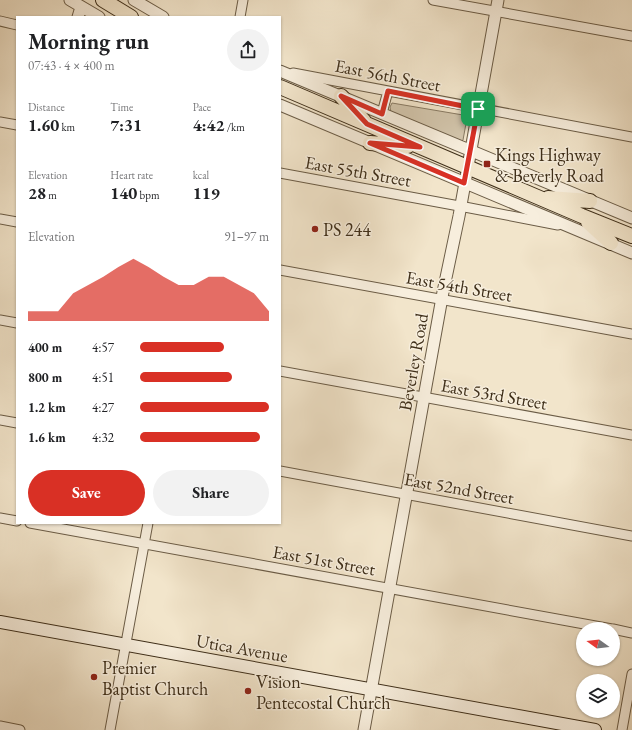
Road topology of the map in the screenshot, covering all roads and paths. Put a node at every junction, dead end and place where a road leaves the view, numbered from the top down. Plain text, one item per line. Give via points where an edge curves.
1 (70, 0) edge
2 (102, 0) edge
3 (134, 0) edge
4 (243, 0) edge
5 (434, 0) edge
6 (498, 0) edge
7 (496, 11) junction
8 (79, 12) edge
9 (95, 16) edge
10 (114, 16) edge
11 (129, 16) edge
12 (161, 16) edge
13 (240, 16) edge
14 (0, 21) edge
15 (16, 25) edge
16 (632, 36) edge
17 (281, 71) edge
18 (281, 71) edge
19 (281, 88) edge
20 (388, 91) junction
21 (341, 96) junction
22 (281, 106) edge
23 (478, 109) junction
24 (382, 114) junction
25 (0, 122) edge
26 (367, 124) junction
27 (16, 125) edge
28 (632, 137) edge
29 (370, 143) junction
30 (420, 147) junction
31 (470, 151) junction
32 (467, 167) junction
33 (281, 173) edge
34 (464, 183) junction
35 (539, 198) junction
36 (590, 201) junction
37 (460, 206) junction
38 (582, 216) junction
39 (632, 218) edge
40 (0, 219) edge
41 (16, 222) edge
42 (572, 228) junction
43 (632, 236) edge
44 (611, 243) junction
45 (632, 253) edge
46 (281, 270) edge
47 (442, 300) junction
48 (0, 320) edge
49 (16, 323) edge
50 (632, 334) edge
51 (281, 371) edge
52 (424, 397) junction
53 (0, 420) edge
54 (16, 423) edge
55 (632, 435) edge
56 (281, 472) edge
57 (406, 495) junction
58 (0, 518) edge
59 (16, 521) edge
60 (35, 524) edge
61 (148, 524) edge
62 (632, 536) edge
63 (144, 544) junction
64 (389, 588) junction
65 (0, 622) edge
66 (576, 622) edge
67 (620, 630) edge
68 (632, 633) edge
69 (125, 644) junction
70 (632, 674) edge
71 (372, 690) junction
72 (0, 726) edge
73 (20, 730) edge
74 (110, 730) edge
75 (364, 730) edge
76 (595, 730) edge
77 (622, 730) edge

1 - 8 street
2 - 10 main road
2 - 11 main road
3 - 12 street
4 - 13 street
5 - 7 street
6 - 7 street, Beverley Road
7 - 16 street
7 - 23 street, Beverley Road
8 - 9 street
14 - 15 street
17 - 20 street, East 56th Street
18 - 21 street
19 - 26 main road
20 - 23 street, East 56th Street
20 - 24 street
21 - 24 street
21 - 26 main road
22 - 29 street
23 - 28 street, East 56th Street
23 - 31 street, Beverley Road
24 - 31 street
25 - 27 street
26 - 30 main road
29 - 30 main road
29 - 34 street
30 - 32 main road
31 - 32 street, Beverley Road
31 - 36 street
32 - 34 street, Beverley Road
32 - 35 main road
33 - 37 street, East 55th Street
34 - 37 street, Beverley Road
34 - 42 street
35 - 36 main road
35 - 38 main road
36 - 39 street
37 - 42 street, East 55th Street
37 - 47 street, Beverley Road
38 - 43 main road
38 - 44 main road
40 - 41 street
42 - 44 street
44 - 45 street
46 - 47 street, East 54th Street
47 - 50 street, East 54th Street
47 - 52 street, Beverley Road
48 - 49 street
51 - 52 street, East 53rd Street
52 - 55 street, East 53rd Street
52 - 57 street, Beverley Road
53 - 54 street
56 - 57 street, East 52nd Street
57 - 62 street, East 52nd Street
57 - 64 street, Beverley Road
58 - 59 street
60 - 63 street, East 51st Street
61 - 63 street
63 - 64 street, East 51st Street
63 - 69 street
64 - 66 street, East 51st Street
64 - 71 street, Beverley Road
65 - 69 main road, Utica Avenue
67 - 68 street, East 51st Street
69 - 71 main road, Utica Avenue
69 - 74 street
70 - 77 street
71 - 75 street, Beverley Road
71 - 76 main road, Utica Avenue
72 - 73 street

